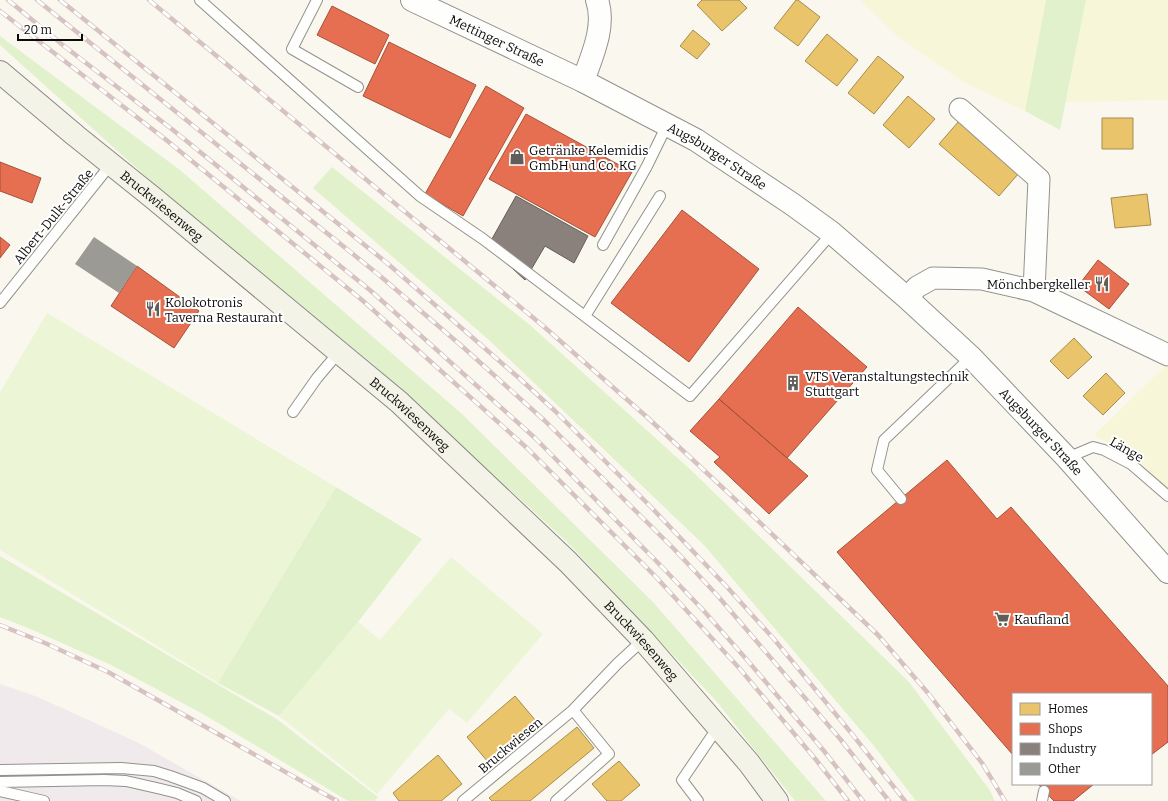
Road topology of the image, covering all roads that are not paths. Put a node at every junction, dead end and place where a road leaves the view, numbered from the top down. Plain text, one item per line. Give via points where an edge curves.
1 (200, 0) edge
2 (317, 0) edge
3 (412, 0) edge
4 (597, 0) edge
5 (0, 72) edge
6 (583, 81) junction
7 (358, 87) dead end
8 (960, 109) dead end
9 (667, 125) junction
10 (111, 164) junction
11 (660, 196) dead end
12 (832, 233) junction
13 (603, 245) dead end
14 (1034, 291) junction
15 (907, 298) junction
16 (0, 303) edge
17 (585, 316) junction
18 (339, 352) junction
19 (1168, 355) edge
20 (971, 357) junction
21 (293, 412) dead end
22 (1067, 458) junction
23 (1168, 496) edge
24 (901, 499) dead end
25 (1168, 572) edge
26 (643, 640) junction
27 (573, 710) junction
28 (718, 727) junction
29 (0, 770) edge
30 (0, 782) edge
31 (0, 791) edge
32 (44, 801) edge
33 (196, 801) edge
34 (225, 801) edge
35 (463, 801) edge
36 (556, 801) edge
37 (698, 801) edge
38 (777, 801) edge

1 - 17 lane via 420,196 483,239
2 - 7 lane via 292,49
3 - 6 street, Mettinger Straße
4 - 6 street via 601,21
5 - 10 main road, Bruckwiesenweg
6 - 9 street, Augsburger Straße
8 - 14 street via 1039,179
9 - 12 street, Augsburger Straße via 706,146
9 - 13 lane
10 - 16 lane, Albert-Dulk-Straße
10 - 18 main road, Bruckwiesenweg
11 - 17 lane
12 - 15 street, Augsburger Straße
12 - 17 lane via 690,396
14 - 15 street via 982,279 933,278
14 - 19 street
15 - 20 street, Augsburger Straße
18 - 21 lane
18 - 26 main road, Bruckwiesenweg via 399,402 568,562
20 - 22 street, Augsburger Straße
20 - 24 lane via 884,440 877,470
22 - 23 lane, Länge via 1093,447 1104,450 1131,464
22 - 25 street, Augsburger Straße
26 - 27 lane, Bruckwiesen
26 - 28 main road, Bruckwiesenweg
27 - 35 lane, Bruckwiesen
27 - 36 lane via 609,754
28 - 37 lane via 682,780
28 - 38 main road, Bruckwiesenweg
29 - 34 lane via 121,768 154,771 202,788
30 - 33 lane via 126,781 177,793
31 - 32 lane

